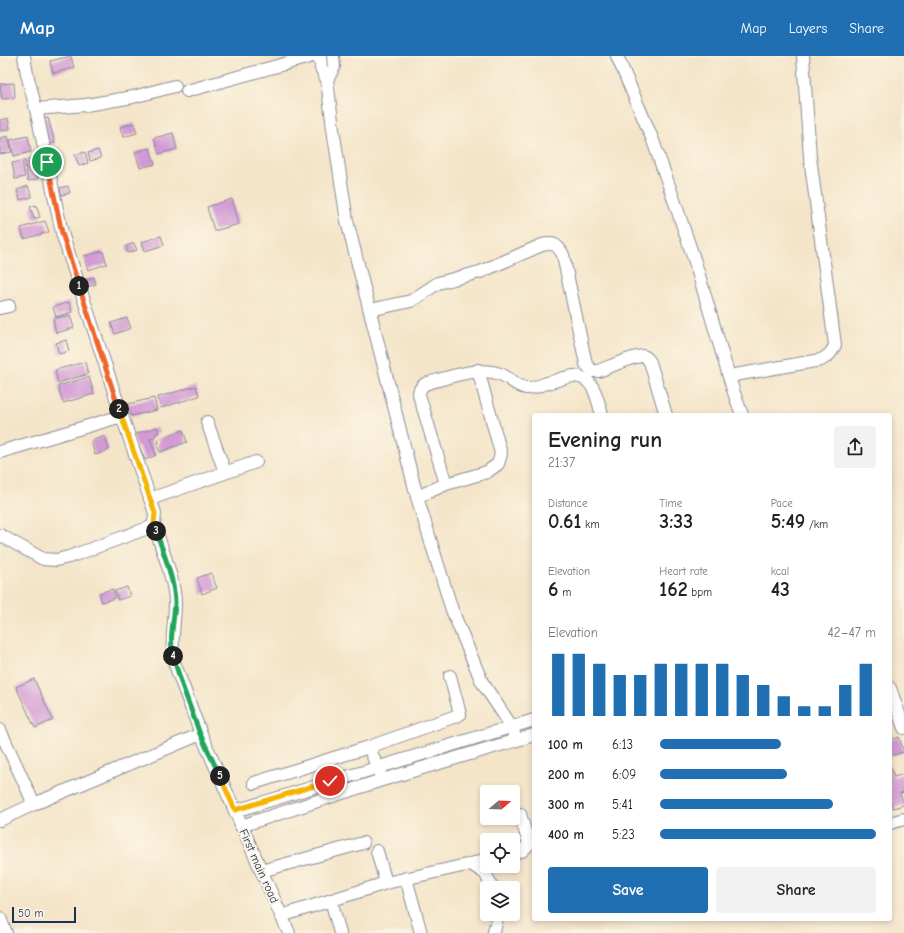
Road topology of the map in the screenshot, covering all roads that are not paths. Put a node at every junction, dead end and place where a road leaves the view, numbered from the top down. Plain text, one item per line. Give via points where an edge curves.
1 (24, 56) edge
2 (313, 56) edge
3 (320, 56) edge
4 (333, 56) edge
5 (617, 56) edge
6 (803, 56) edge
7 (327, 80) junction
8 (175, 86) dead end
9 (187, 91) dead end
10 (36, 109) junction
11 (370, 310) junction
12 (478, 370) junction
13 (729, 376) junction
14 (601, 413) edge
15 (665, 413) edge
16 (741, 413) edge
17 (122, 416) junction
18 (207, 422) dead end
19 (0, 452) edge
20 (256, 462) dead end
21 (225, 472) junction
22 (446, 484) junction
23 (417, 497) junction
24 (150, 499) junction
25 (154, 524) junction
26 (0, 535) edge
27 (450, 676) dead end
28 (892, 694) edge
29 (532, 721) edge
30 (512, 727) junction
31 (904, 728) edge
32 (0, 730) edge
33 (200, 734) junction
34 (532, 736) edge
35 (516, 740) junction
36 (369, 747) junction
37 (377, 767) junction
38 (382, 780) junction
39 (254, 783) dead end
40 (34, 804) junction
41 (235, 810) junction
42 (520, 814) dead end
43 (904, 819) edge
44 (0, 820) edge
45 (892, 822) edge
46 (241, 826) junction
47 (362, 843) dead end
48 (378, 851) dead end
49 (520, 851) edge
50 (480, 862) edge
51 (470, 864) junction
52 (262, 871) junction
53 (406, 878) junction
54 (489, 881) edge
55 (386, 883) junction
56 (331, 900) junction
57 (281, 916) junction
58 (0, 918) edge
59 (496, 921) edge
60 (494, 932) edge
61 (6, 933) edge
62 (289, 933) edge
63 (340, 933) edge
64 (421, 933) edge

1 - 10 street, First main road
2 - 9 street
3 - 7 street via 321,68
4 - 7 street via 334,67
5 - 13 street via 652,138 673,197
6 - 13 street via 810,157 835,345 828,356 821,360
7 - 11 street via 347,222
8 - 10 street via 117,100
10 - 17 street, First main road via 62,233
11 - 15 street via 411,301 438,283 480,272 542,245 555,244 563,255 586,364 592,371 598,371 636,357 648,358
11 - 23 street
12 - 14 street via 506,376 526,388 574,376 586,380 593,386
12 - 22 street via 501,454 498,464 487,472
12 - 22 street via 424,384 418,392
13 - 16 street
17 - 19 street
17 - 24 street, First main road
18 - 21 street
20 - 21 street
21 - 24 street
22 - 23 street
23 - 30 street via 452,610 482,682
24 - 25 street, First main road via 155,513
25 - 26 street via 56,560 43,559
25 - 33 street, First main road via 174,589 174,662
27 - 36 street via 460,714
28 - 31 street
29 - 30 street
30 - 35 street
30 - 37 street
32 - 40 street
33 - 40 street
33 - 41 street, First main road
34 - 35 street
35 - 38 street
36 - 37 street
36 - 39 street
37 - 38 street
37 - 41 street
38 - 46 street
40 - 44 street
41 - 46 street, First main road
42 - 49 street via 529,844
43 - 45 street
46 - 52 street, First main road
47 - 52 street
48 - 55 street
50 - 51 street
51 - 53 street
51 - 54 street via 485,873
52 - 57 street, First main road
53 - 55 street
53 - 64 street
55 - 56 street
56 - 57 street
56 - 63 street
57 - 62 street, First main road
58 - 61 street
59 - 60 street

